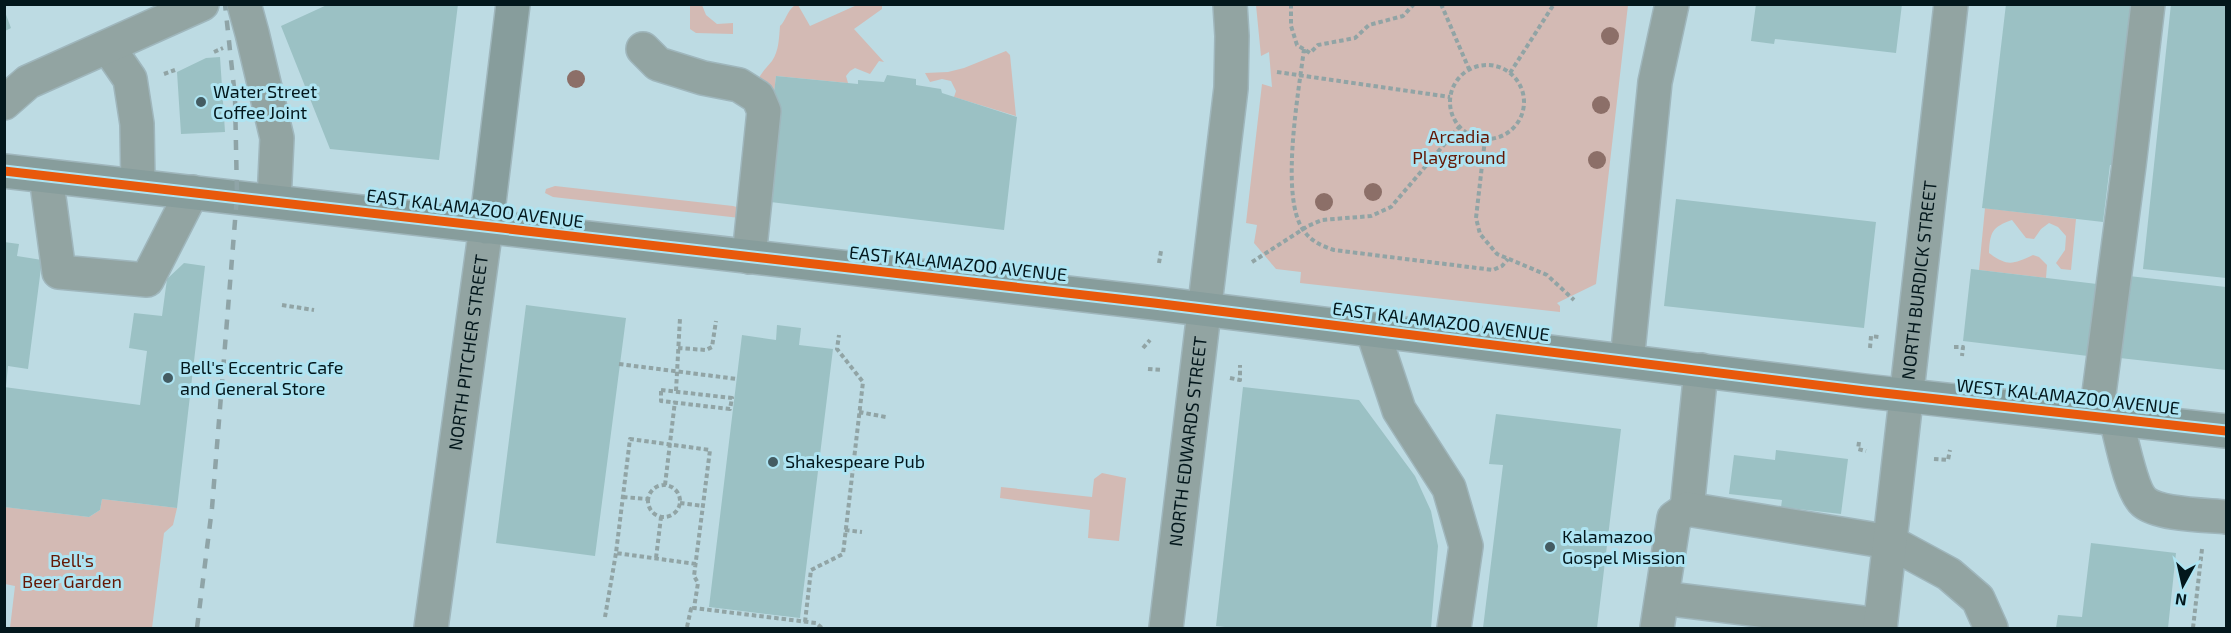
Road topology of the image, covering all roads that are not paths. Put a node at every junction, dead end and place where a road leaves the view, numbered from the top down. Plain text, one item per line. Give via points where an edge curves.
1 (202, 4) edge
2 (243, 4) edge
3 (513, 4) edge
4 (1230, 4) edge
5 (1672, 4) edge
6 (1951, 4) edge
7 (2148, 4) edge
8 (108, 47) junction
9 (643, 49) dead end
10 (4, 103) edge
11 (4, 171) edge
12 (46, 176) junction
13 (138, 185) junction
14 (192, 192) junction
15 (274, 201) junction
16 (486, 227) junction
17 (749, 257) junction
18 (1204, 309) junction
19 (1371, 329) junction
20 (1627, 361) junction
21 (1701, 370) junction
22 (1907, 396) junction
23 (2106, 418) junction
24 (2226, 431) edge
25 (1687, 509) junction
26 (2226, 517) edge
27 (1890, 542) junction
28 (1659, 613) edge
29 (1888, 624) edge
30 (431, 628) edge
31 (1166, 628) edge
32 (1454, 628) edge
33 (1990, 628) edge

1 - 8 street
2 - 15 street via 277,138
3 - 16 main road, NORTH PITCHER STREET
4 - 18 street, NORTH EDWARDS STREET via 1231,88
5 - 20 street via 1655,82
6 - 22 street, NORTH BURDICK STREET
7 - 23 street
8 - 10 street via 28,82
8 - 13 street via 130,79 137,124
9 - 17 street via 658,64 739,85 758,97 764,111
11 - 12 main road, EAST KALAMAZOO AVENUE
12 - 13 main road, EAST KALAMAZOO AVENUE
12 - 14 street via 59,272 147,280
13 - 14 main road, EAST KALAMAZOO AVENUE
14 - 15 main road, EAST KALAMAZOO AVENUE
15 - 16 main road, EAST KALAMAZOO AVENUE
16 - 17 main road, EAST KALAMAZOO AVENUE
16 - 30 street, NORTH PITCHER STREET
17 - 18 main road, EAST KALAMAZOO AVENUE
18 - 19 main road, EAST KALAMAZOO AVENUE
18 - 31 street, NORTH EDWARDS STREET
19 - 20 main road, EAST KALAMAZOO AVENUE
19 - 32 street via 1399,410 1449,488 1466,546
20 - 21 main road, EAST KALAMAZOO AVENUE
21 - 22 main road, EAST KALAMAZOO AVENUE
21 - 25 street
22 - 23 main road, WEST KALAMAZOO AVENUE
22 - 27 street, NORTH BURDICK STREET
23 - 24 main road, WEST KALAMAZOO AVENUE
23 - 26 street via 2136,492 2145,503 2161,510
25 - 27 street
25 - 28 street via 1674,518
27 - 29 street, NORTH BURDICK STREET
27 - 33 street via 1949,574 1978,599
28 - 29 street

